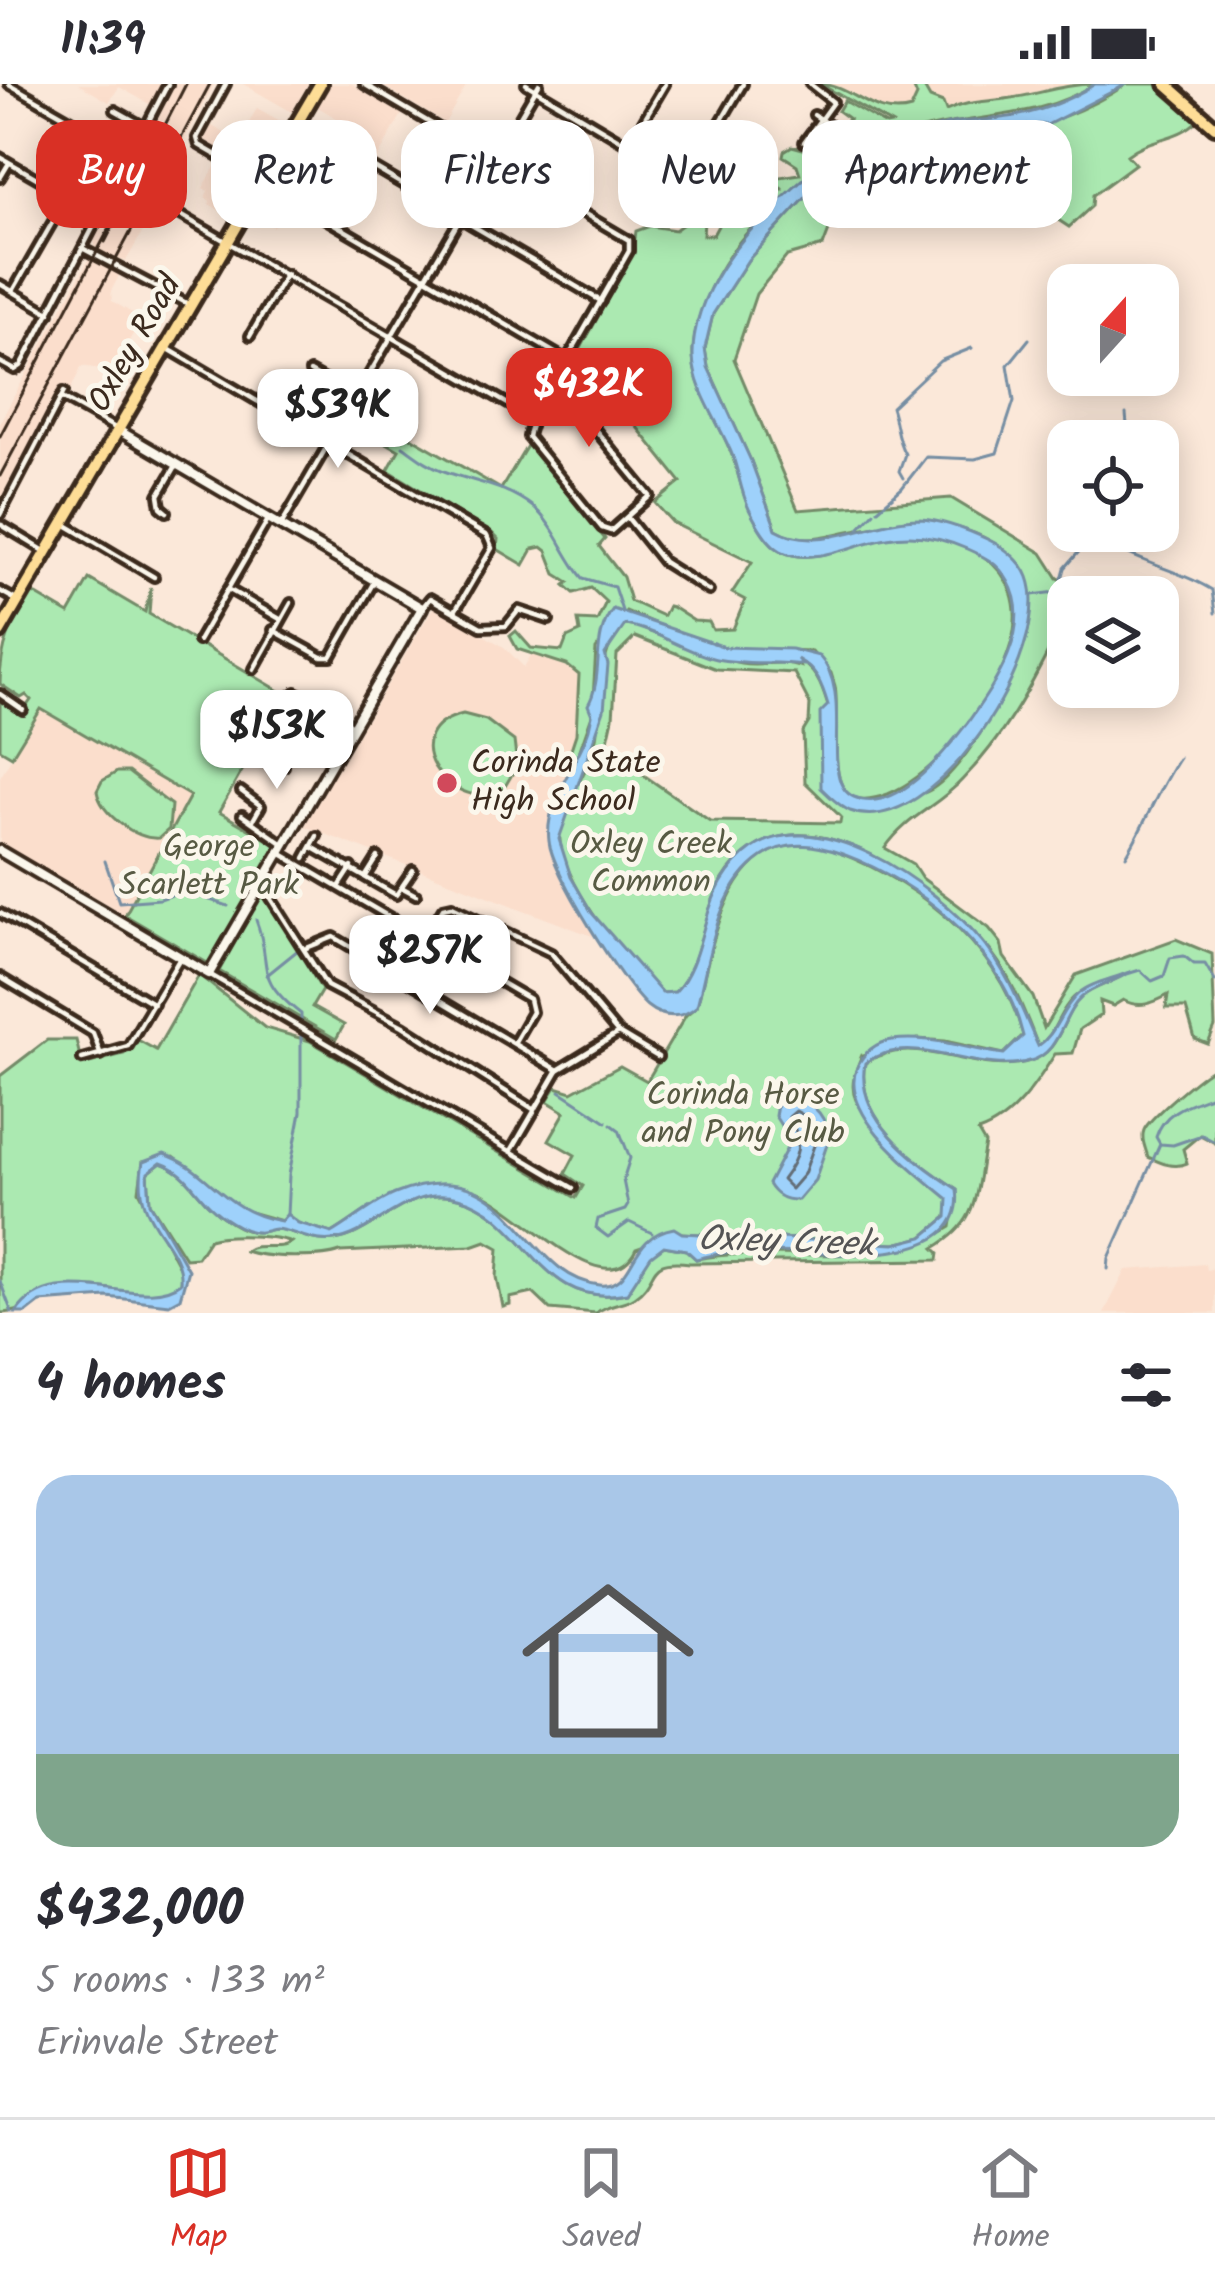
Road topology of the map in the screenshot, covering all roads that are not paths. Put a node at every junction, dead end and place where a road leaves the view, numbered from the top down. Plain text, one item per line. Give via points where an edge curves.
1 (9, 84) edge
2 (169, 84) edge
3 (226, 84) edge
4 (320, 84) edge
5 (364, 84) edge
6 (526, 84) edge
7 (743, 84) edge
8 (810, 84) edge
9 (1166, 84) edge
10 (662, 85) edge
11 (537, 87) edge
12 (115, 110) dead end
13 (814, 115) dead end
14 (72, 120) edge
15 (133, 120) edge
16 (151, 120) edge
17 (297, 120) edge
18 (426, 120) edge
19 (518, 120) edge
20 (643, 120) edge
21 (722, 120) edge
22 (821, 120) joint
23 (1215, 127) edge
24 (618, 138) edge
25 (211, 151) edge
26 (0, 157) edge
27 (9, 162) junction
28 (0, 178) edge
29 (36, 178) edge
30 (187, 218) edge
31 (594, 221) edge
32 (49, 228) edge
33 (93, 228) edge
34 (234, 228) edge
35 (341, 228) edge
36 (454, 228) edge
37 (477, 228) edge
38 (227, 240) junction
39 (83, 248) junction
40 (286, 274) junction
41 (426, 277) junction
42 (0, 284) edge
43 (13, 291) junction
44 (601, 301) junction
45 (190, 305) junction
46 (50, 313) junction
47 (250, 336) dead end
48 (392, 336) junction
49 (165, 347) junction
50 (567, 360) junction
51 (0, 364) edge
52 (310, 371) dead end
53 (555, 381) junction
54 (355, 397) junction
55 (534, 419) junction
56 (117, 429) junction
57 (329, 443) junction
58 (178, 464) junction
59 (167, 512) dead end
60 (0, 515) edge
61 (627, 517) junction
62 (269, 518) junction
63 (63, 523) junction
64 (0, 524) edge
65 (281, 525) junction
66 (46, 552) junction
67 (154, 577) dead end
68 (375, 580) junction
69 (228, 589) junction
70 (0, 591) edge
71 (709, 591) dead end
72 (18, 601) junction
73 (291, 603) dead end
74 (422, 608) junction
75 (455, 611) junction
76 (280, 619) junction
77 (549, 620) dead end
78 (273, 630) junction
79 (0, 632) edge
80 (198, 641) dead end
81 (254, 669) dead end
82 (0, 694) edge
83 (22, 710) dead end
84 (353, 727) junction
85 (284, 766) dead end
86 (241, 791) dead end
87 (242, 815) dead end
88 (252, 821) junction
89 (317, 836) dead end
90 (312, 847) junction
91 (282, 849) junction
92 (1, 855) edge
93 (378, 857) dead end
94 (305, 858) dead end
95 (352, 867) junction
96 (413, 870) dead end
97 (366, 876) junction
98 (262, 884) junction
99 (339, 887) junction
100 (404, 888) junction
101 (416, 895) dead end
102 (0, 914) edge
103 (425, 938) junction
104 (304, 950) junction
105 (181, 957) junction
106 (209, 974) junction
107 (0, 977) edge
108 (154, 1004) junction
109 (618, 1034) junction
110 (514, 1042) junction
111 (101, 1055) junction
112 (658, 1057) dead end
113 (82, 1059) dead end
114 (559, 1070) junction
115 (535, 1110) junction
116 (511, 1151) junction
117 (574, 1188) dead end

1 - 14 street
2 - 16 street
3 - 25 street via 196,142
4 - 17 main road, Oxley Road
5 - 18 street
6 - 11 street
7 - 21 street
8 - 22 street via 833,102
9 - 23 main road
10 - 20 street
11 - 19 street
11 - 24 street
12 - 15 street
13 - 22 street
26 - 27 street
27 - 28 street
27 - 29 street
30 - 38 street
31 - 44 street via 631,244
32 - 43 street
33 - 39 street
34 - 38 main road, Oxley Road
35 - 41 street
36 - 41 street
37 - 44 street
38 - 40 street
38 - 45 main road, Oxley Road
39 - 45 street
39 - 46 street
40 - 47 street
40 - 48 street
41 - 48 street
41 - 50 street
42 - 43 street
43 - 46 street
44 - 50 street
45 - 49 main road, Oxley Road
46 - 51 street via 21,366
48 - 54 street
48 - 55 street
49 - 56 main road, Oxley Road
49 - 57 street
50 - 53 street
52 - 54 street
53 - 55 street
53 - 61 street via 650,496
54 - 57 street
55 - 61 street via 528,437 606,532
56 - 58 street
56 - 60 street via 63,395
56 - 63 main road, Oxley Road
57 - 65 street
57 - 75 street via 491,541
58 - 59 street via 159,495
58 - 62 street
61 - 71 street via 663,562
62 - 65 street
62 - 69 street
63 - 66 main road, Oxley Road
63 - 67 street
64 - 66 street
65 - 68 street
66 - 72 main road, Oxley Road
68 - 74 street
68 - 78 street via 332,657
69 - 76 street
69 - 80 street
70 - 72 street
72 - 79 main road, Oxley Road
73 - 76 street
74 - 75 street via 430,598
74 - 84 street
75 - 77 street via 482,627 506,626 519,610
76 - 78 street
78 - 81 street
82 - 83 street
84 - 85 street via 296,692 256,754
84 - 91 street
86 - 88 street via 260,802
87 - 88 street
88 - 91 street
89 - 90 street
90 - 94 street
90 - 95 street
91 - 98 street
91 - 99 street
92 - 105 street
93 - 97 street
95 - 97 street
95 - 99 street
96 - 100 street
97 - 100 street via 395,895
98 - 104 street
98 - 106 street
99 - 103 street
100 - 101 street
102 - 108 street
103 - 109 street via 452,906 551,953
103 - 110 street via 529,999 532,1012
104 - 110 street via 334,937
104 - 115 street via 327,986
105 - 106 street
105 - 108 street
106 - 116 street
107 - 111 street via 93,1033
108 - 111 street via 128,1046
109 - 112 street
109 - 114 street
110 - 114 street
111 - 113 street
114 - 115 street
115 - 116 street
116 - 117 street

